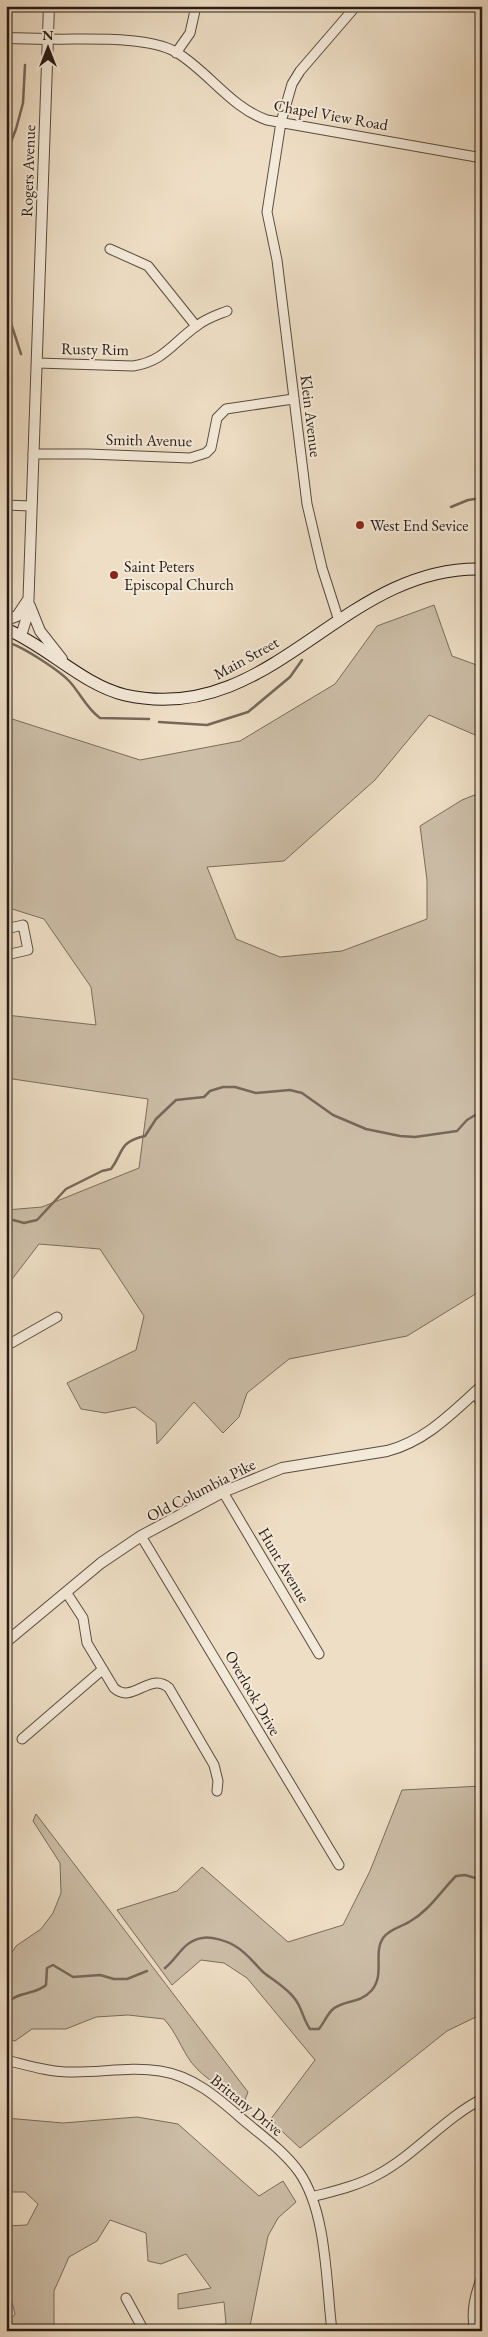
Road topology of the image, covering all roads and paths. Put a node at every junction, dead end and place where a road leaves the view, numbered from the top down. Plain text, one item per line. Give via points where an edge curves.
1 (49, 6) edge
2 (196, 6) edge
3 (356, 6) edge
4 (6, 38) edge
5 (48, 39) junction
6 (176, 53) junction
7 (281, 122) junction
8 (482, 158) edge
9 (110, 249) dead end
10 (227, 311) dead end
11 (196, 326) junction
12 (37, 363) junction
13 (293, 399) junction
14 (33, 454) junction
15 (6, 505) edge
16 (30, 506) junction
17 (482, 570) edge
18 (28, 601) junction
19 (6, 620) edge
20 (339, 621) junction
21 (6, 629) edge
22 (22, 636) junction
23 (74, 669) junction
24 (6, 929) edge
25 (6, 955) edge
26 (57, 1317) dead end
27 (6, 1346) edge
28 (478, 1389) edge
29 (482, 1405) edge
30 (223, 1492) junction
31 (141, 1536) junction
32 (66, 1592) junction
33 (7, 1640) edge
34 (320, 1654) dead end
35 (102, 1670) junction
36 (22, 1739) dead end
37 (217, 1791) dead end
38 (339, 1865) dead end
39 (6, 2060) edge
40 (482, 2099) edge
41 (312, 2197) junction
42 (482, 2277) edge
43 (126, 2298) dead end
44 (144, 2331) edge
45 (332, 2331) edge
46 (475, 2331) edge

1 - 5 street, Rogers Avenue
2 - 6 street via 190,33
3 - 7 street via 300,71 292,84
4 - 5 street
5 - 6 street, Chapel View Road via 143,42
5 - 12 street, Rogers Avenue
6 - 7 street, Chapel View Road via 244,110
7 - 8 street, Chapel View Road
7 - 13 street, Klein Avenue via 267,212 277,260
9 - 11 street via 148,266
10 - 11 street, Rusty Rim
11 - 12 street, Rusty Rim via 166,353 145,364
12 - 14 street, Rogers Avenue
13 - 14 street, Smith Avenue via 226,409 216,418 211,448 200,456
13 - 20 street, Klein Avenue via 307,504
14 - 16 street, Rogers Avenue
15 - 16 street
16 - 18 street, Rogers Avenue
17 - 20 main road, Main Street via 446,571 406,582
18 - 19 street via 17,616
18 - 22 street, Rogers Avenue
18 - 23 street via 48,642
20 - 23 main road, Main Street via 258,674 206,696 156,700 123,695
21 - 22 main road, Main Street
22 - 23 main road, Main Street
24 - 25 street via 23,925 28,950
26 - 27 street
28 - 29 street
28 - 30 street, Old Columbia Pike via 435,1427 404,1447 282,1468
30 - 31 street, Old Columbia Pike
30 - 34 street, Hunt Avenue
31 - 32 street, Old Columbia Pike via 101,1562
31 - 38 street, Overlook Drive
32 - 33 street, Old Columbia Pike
32 - 35 street via 83,1618 87,1643
35 - 36 street
35 - 37 street via 114,1688 123,1693 154,1682 169,1688 214,1765
39 - 41 street, Brittany Drive via 68,2072 147,2069 186,2079 212,2093 284,2155 300,2174
40 - 41 street via 455,2114 377,2175
41 - 45 street, Brittany Drive via 322,2247
42 - 46 street via 473,2306
43 - 44 street

